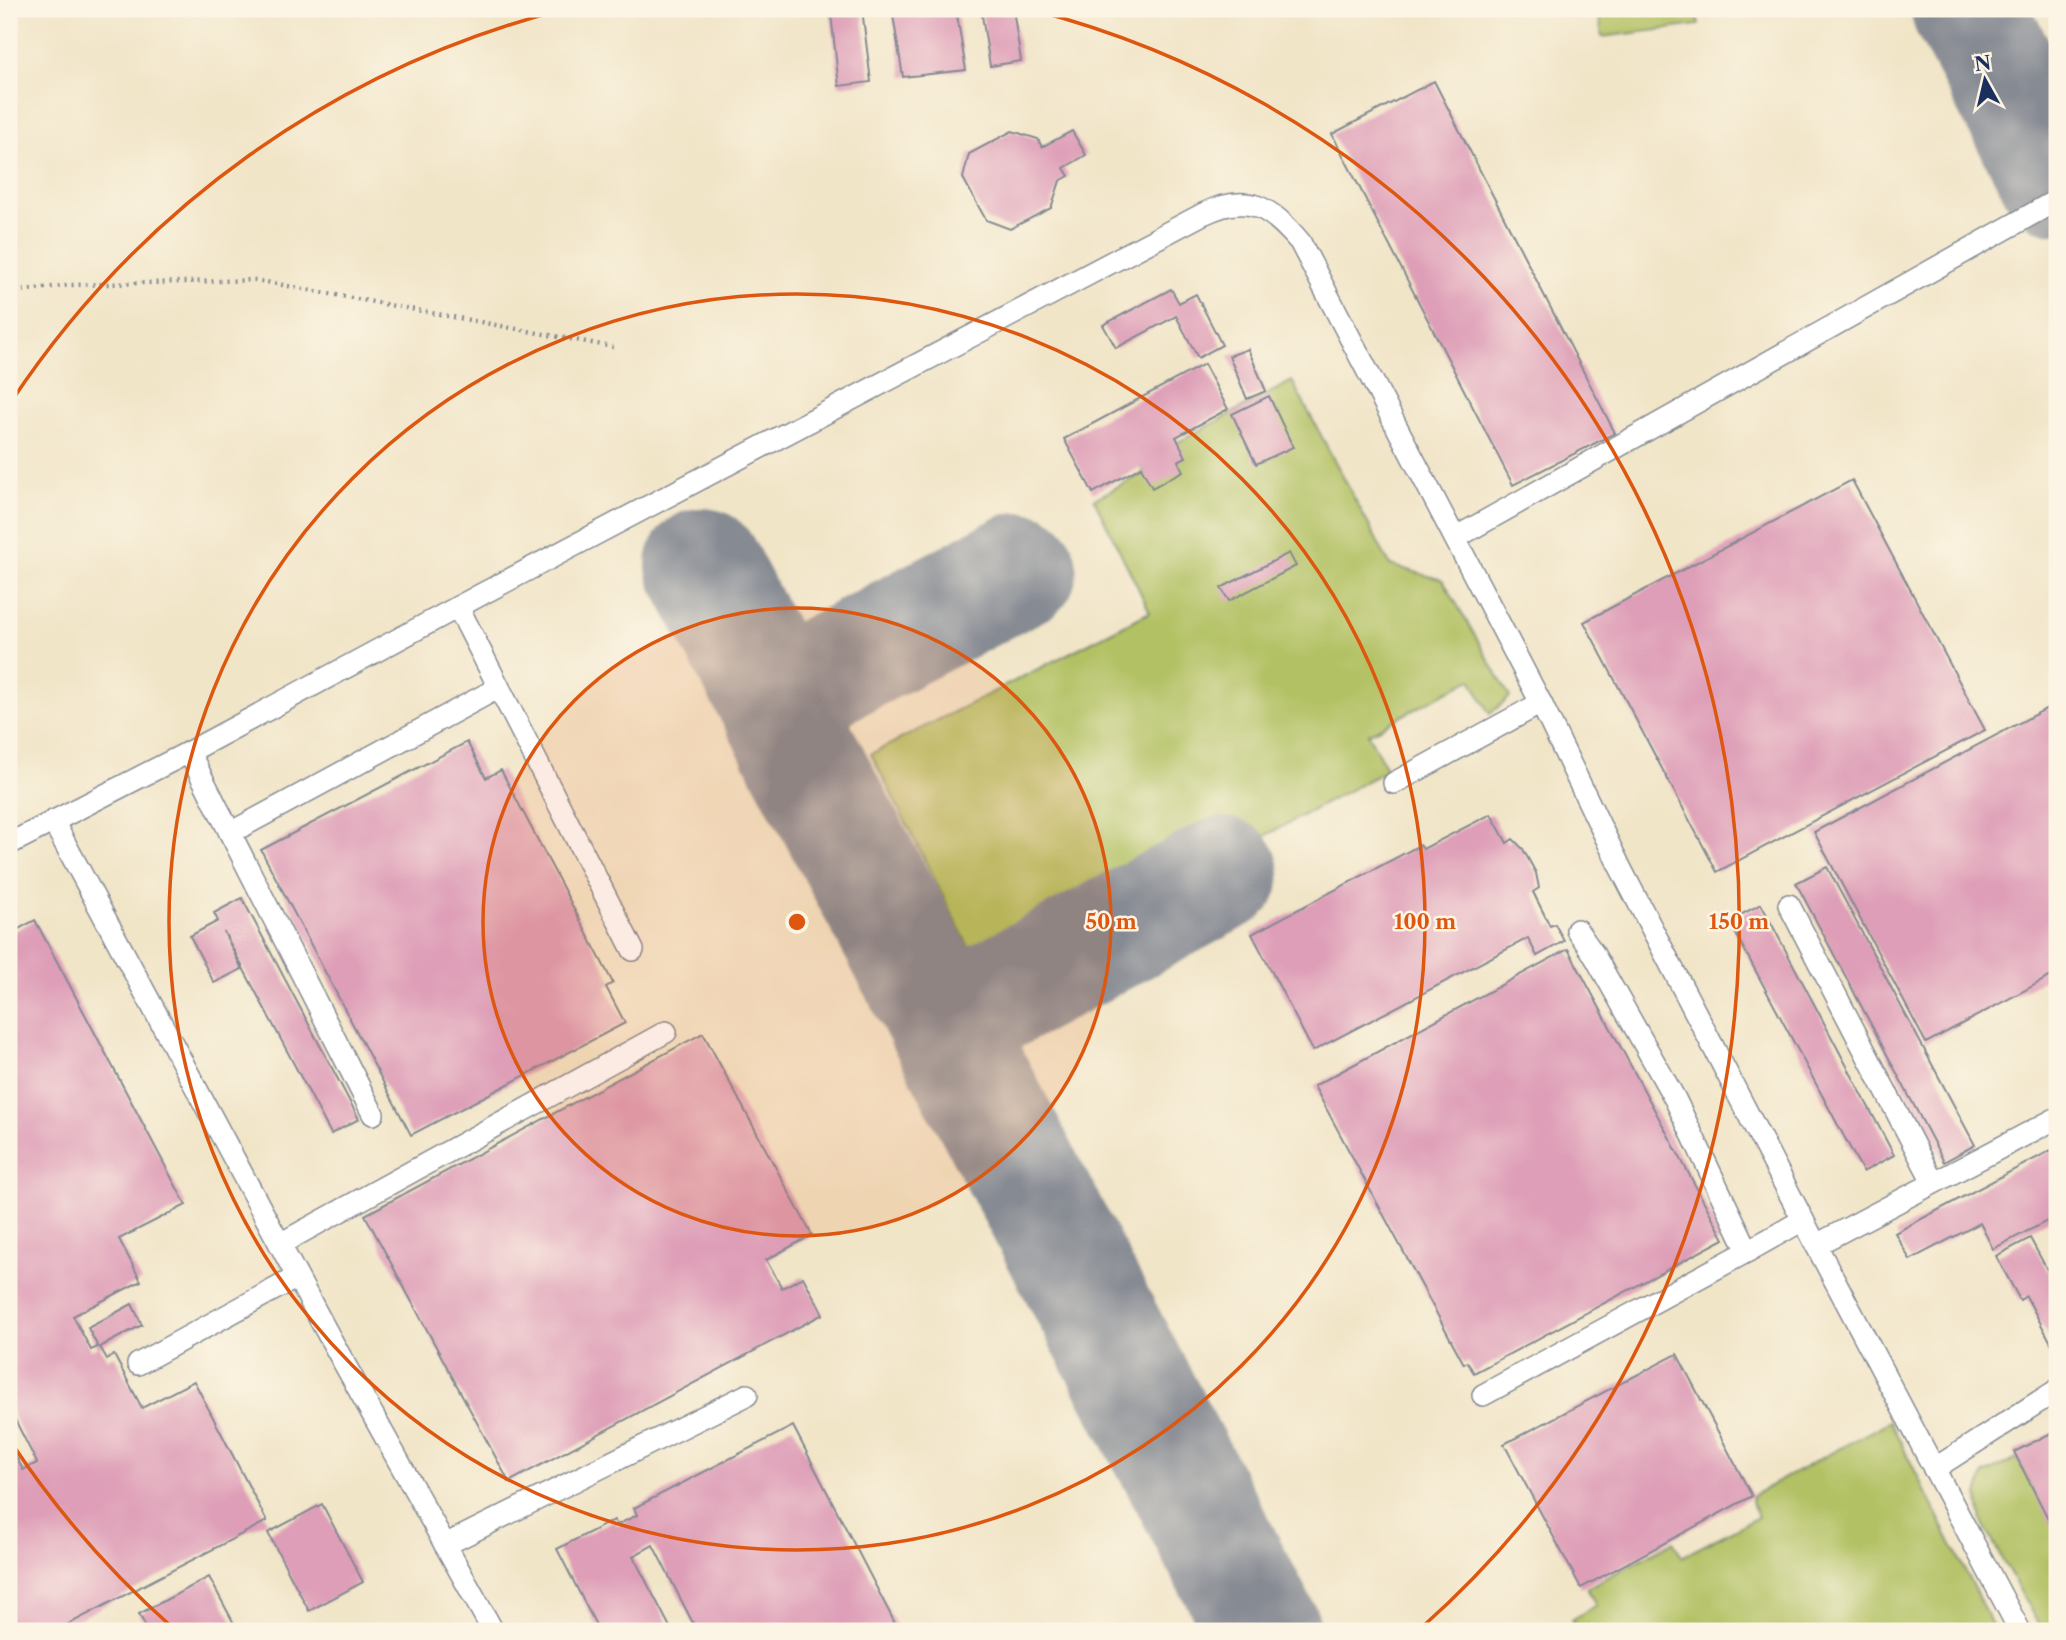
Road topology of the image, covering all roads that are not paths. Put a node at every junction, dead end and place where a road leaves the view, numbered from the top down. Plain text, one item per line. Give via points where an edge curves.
1 (2057, 200) edge
2 (1455, 538) junction
3 (458, 607) junction
4 (498, 688) junction
5 (1541, 703) junction
6 (189, 752) junction
7 (1394, 783) dead end
8 (53, 821) junction
9 (230, 833) junction
10 (9, 844) edge
11 (1789, 905) dead end
12 (1577, 930) dead end
13 (633, 950) dead end
14 (666, 1032) dead end
15 (373, 1114) dead end
16 (2057, 1118) edge
17 (1933, 1182) junction
18 (1803, 1220) junction
19 (280, 1244) junction
20 (1816, 1245) junction
21 (1748, 1251) junction
22 (297, 1277) junction
23 (138, 1364) dead end
24 (2057, 1390) edge
25 (747, 1395) dead end
26 (1483, 1395) dead end
27 (1934, 1469) junction
28 (445, 1545) junction
29 (493, 1631) edge
30 (2020, 1631) edge

1 - 2 lane
2 - 3 lane via 1300,242 1269,211 1233,202
2 - 5 lane
3 - 4 lane
3 - 6 lane
4 - 9 lane
4 - 13 lane
5 - 7 lane
5 - 18 lane
6 - 8 lane
6 - 9 lane
8 - 10 lane
8 - 19 lane
9 - 15 lane
11 - 17 lane
12 - 21 lane via 1675,1099
14 - 19 lane
16 - 17 lane
17 - 20 lane
18 - 20 lane
18 - 21 lane
19 - 22 lane
20 - 27 lane
21 - 26 lane
22 - 23 lane
22 - 28 lane
24 - 27 lane
25 - 28 lane
27 - 30 lane
28 - 29 lane

